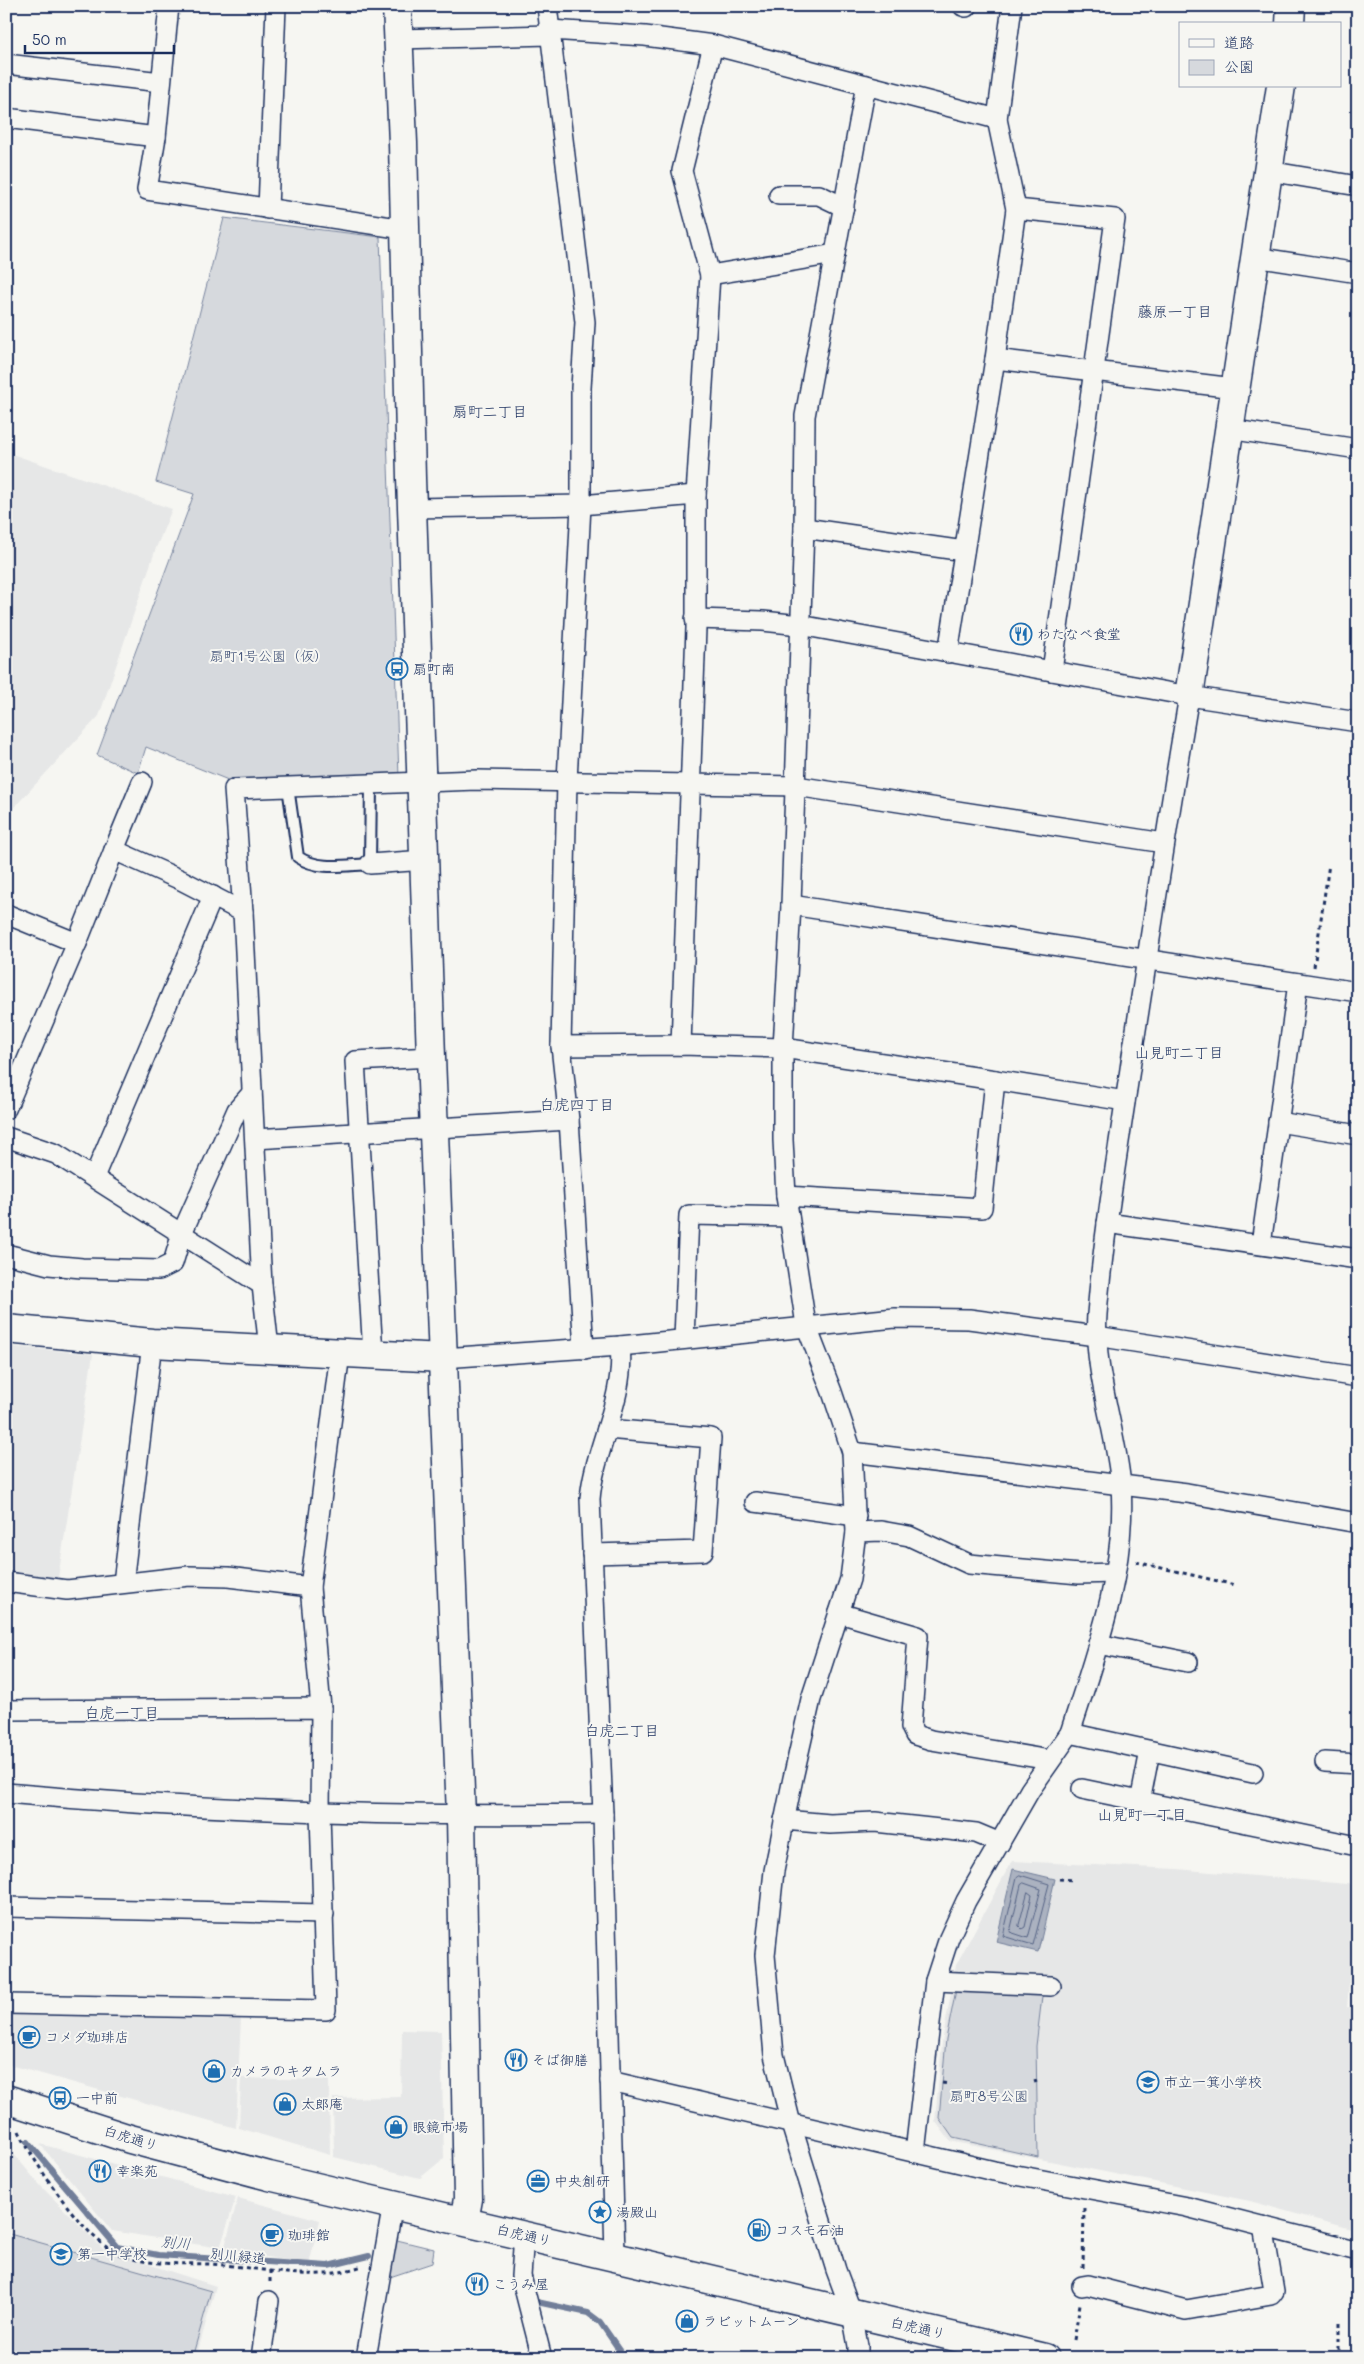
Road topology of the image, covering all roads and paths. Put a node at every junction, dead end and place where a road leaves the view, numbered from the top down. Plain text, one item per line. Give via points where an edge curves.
1 (169, 6) edge
2 (276, 6) edge
3 (397, 6) edge
4 (547, 6) edge
5 (1012, 6) edge
6 (1291, 6) edge
7 (1290, 22) edge
8 (550, 32) junction
9 (398, 40) junction
10 (713, 45) junction
11 (6, 64) edge
12 (161, 82) junction
13 (866, 85) junction
14 (1280, 88) edge
15 (6, 118) edge
16 (997, 119) junction
17 (156, 137) junction
18 (1268, 171) junction
19 (1358, 186) edge
20 (779, 195) dead end
21 (844, 207) junction
22 (268, 209) junction
23 (1016, 209) junction
24 (404, 229) junction
25 (836, 254) junction
26 (1255, 257) junction
27 (1358, 273) edge
28 (710, 275) junction
29 (995, 359) junction
30 (1095, 372) junction
31 (1234, 388) junction
32 (1229, 429) junction
33 (1358, 449) edge
34 (696, 495) junction
35 (581, 505) junction
36 (412, 508) junction
37 (804, 528) junction
38 (964, 551) junction
39 (695, 619) junction
40 (800, 625) junction
41 (948, 653) junction
42 (1052, 671) junction
43 (1189, 696) junction
44 (1358, 722) edge
45 (567, 780) junction
46 (142, 782) dead end
47 (422, 782) junction
48 (690, 782) junction
49 (371, 784) junction
50 (796, 786) junction
51 (288, 787) junction
52 (1164, 843) junction
53 (114, 850) junction
54 (425, 860) junction
55 (370, 864) junction
56 (1329, 864) dead end
57 (213, 896) junction
58 (791, 905) junction
59 (243, 912) junction
60 (6, 914) edge
61 (77, 942) junction
62 (1147, 961) junction
63 (1305, 984) junction
64 (1358, 992) edge
65 (681, 1045) junction
66 (561, 1046) junction
67 (784, 1048) junction
68 (431, 1057) junction
69 (995, 1080) junction
70 (252, 1093) junction
71 (1125, 1102) junction
72 (6, 1108) edge
73 (568, 1120) junction
74 (1278, 1122) junction
75 (434, 1128) junction
76 (358, 1132) junction
77 (1358, 1135) edge
78 (6, 1137) edge
79 (255, 1139) junction
80 (94, 1177) junction
81 (786, 1196) junction
82 (790, 1217) junction
83 (1107, 1222) junction
84 (182, 1233) junction
85 (1261, 1244) junction
86 (6, 1254) edge
87 (1358, 1259) edge
88 (262, 1285) junction
89 (806, 1326) junction
90 (6, 1330) edge
91 (1096, 1336) junction
92 (684, 1339) junction
93 (152, 1343) junction
94 (620, 1346) junction
95 (584, 1348) junction
96 (269, 1350) junction
97 (340, 1353) junction
98 (372, 1354) junction
99 (444, 1358) junction
100 (1358, 1377) edge
101 (608, 1429) junction
102 (852, 1452) junction
103 (1121, 1486) junction
104 (755, 1502) dead end
105 (1358, 1523) edge
106 (856, 1524) junction
107 (592, 1554) junction
108 (1116, 1565) junction
109 (6, 1582) edge
110 (123, 1583) junction
111 (1236, 1585) dead end
112 (310, 1587) junction
113 (839, 1614) junction
114 (1098, 1644) junction
115 (1188, 1662) dead end
116 (321, 1708) junction
117 (6, 1710) edge
118 (1070, 1733) junction
119 (1150, 1751) junction
120 (1050, 1760) junction
121 (1325, 1762) dead end
122 (1358, 1764) edge
123 (1254, 1773) dead end
124 (1082, 1790) dead end
125 (6, 1793) edge
126 (1140, 1802) junction
127 (320, 1813) junction
128 (603, 1814) junction
129 (460, 1816) junction
130 (784, 1820) junction
131 (1000, 1843) junction
132 (1357, 1846) edge
133 (1059, 1879) dead end
134 (1074, 1880) dead end
135 (6, 1907) edge
136 (324, 1914) junction
137 (935, 1981) junction
138 (1051, 1986) dead end
139 (6, 2004) edge
140 (610, 2081) junction
141 (6, 2099) edge
142 (791, 2124) junction
143 (19, 2131) dead end
144 (915, 2152) junction
145 (1085, 2186) junction
146 (393, 2204) junction
147 (464, 2221) junction
148 (1262, 2226) junction
149 (524, 2235) junction
150 (1358, 2252) edge
151 (615, 2255) junction
152 (341, 2272) dead end
153 (1082, 2286) junction
154 (269, 2301) dead end
155 (852, 2313) junction
156 (1339, 2318) dead end
157 (1074, 2340) dead end
158 (260, 2358) edge
159 (366, 2358) edge
160 (542, 2358) edge
161 (858, 2358) edge
162 (1045, 2358) edge
163 (1338, 2358) edge

1 - 12 street
2 - 22 street
3 - 9 street
4 - 8 street
5 - 16 street
6 - 7 street
8 - 9 street
8 - 10 street via 645,36
8 - 35 street via 585,322 581,388
9 - 24 street
10 - 13 street
10 - 28 street via 682,171
11 - 12 street
12 - 17 street
13 - 16 street
13 - 21 street
14 - 18 street
15 - 17 street
16 - 23 street
17 - 22 street via 147,190
18 - 19 street
18 - 26 street
20 - 21 street via 819,195
21 - 25 street
22 - 24 street
23 - 29 street
23 - 30 street via 1115,219
24 - 36 street
25 - 28 street
25 - 37 street via 805,416
26 - 27 street
26 - 31 street
28 - 34 street
29 - 30 street
29 - 38 street
30 - 31 street
30 - 42 street
31 - 32 street
32 - 33 street
32 - 43 street
34 - 35 street
34 - 39 street
35 - 36 street
35 - 45 street
36 - 47 street
37 - 38 street
37 - 40 street
38 - 41 street
39 - 40 street
39 - 48 street
40 - 41 street
40 - 50 street
41 - 42 street
42 - 43 street
43 - 44 street
43 - 52 street
45 - 47 street
45 - 48 street
45 - 66 street
46 - 53 street
47 - 49 street
47 - 54 street
48 - 50 street
48 - 65 street
49 - 51 street
49 - 55 lane
50 - 52 street
50 - 58 street
51 - 55 lane via 298,857 309,865
51 - 59 street via 234,789
52 - 62 street
53 - 57 street
53 - 61 street
54 - 55 street
54 - 68 street
56 - 63 path
57 - 59 street
57 - 80 street
58 - 62 street
58 - 67 street
59 - 70 street
60 - 61 street
61 - 72 street
62 - 63 street
62 - 71 street
63 - 64 street
63 - 74 street
65 - 66 street
65 - 67 street
66 - 73 street
67 - 69 street
67 - 81 street
68 - 75 street
68 - 76 street via 355,1061
69 - 71 street
69 - 81 street via 982,1208
70 - 79 street
70 - 84 street via 237,1110
71 - 83 street
73 - 75 street
73 - 95 street
74 - 77 street
74 - 85 street
75 - 76 street
75 - 99 street
76 - 79 street
76 - 98 street
78 - 80 street via 56,1154
79 - 88 street
80 - 84 street
81 - 82 street
82 - 89 street
82 - 92 street via 689,1215
83 - 85 street
83 - 91 street
84 - 86 street via 173,1262 159,1270 82,1268
84 - 88 street
85 - 87 street
88 - 96 street
89 - 91 street via 895,1318 969,1319
89 - 92 street
89 - 102 street
90 - 93 street
91 - 100 street
91 - 103 street
92 - 94 street
93 - 96 street
93 - 110 street
94 - 95 street
94 - 101 street via 621,1364
95 - 99 street
96 - 97 street
97 - 98 street
97 - 112 street
98 - 99 street
99 - 129 street
101 - 107 street via 591,1487
101 - 107 street via 712,1438 703,1551
102 - 103 street
102 - 106 street
103 - 105 street via 1187,1493
103 - 108 street via 1120,1547
104 - 106 street
106 - 108 street via 909,1536 969,1564 1079,1574
106 - 113 street via 850,1579
107 - 128 street
108 - 111 path
108 - 114 street
109 - 110 street via 67,1590
110 - 112 street via 189,1576 228,1577
112 - 116 street
113 - 120 street via 918,1636 911,1727 915,1735
113 - 130 street via 812,1699
114 - 115 street
114 - 118 street
116 - 117 street
116 - 127 street
118 - 119 street
118 - 120 street
119 - 123 street
119 - 126 street
120 - 131 street
121 - 122 street
124 - 126 street
125 - 127 street via 132,1805
126 - 132 street
127 - 129 street
127 - 136 street
128 - 129 street
128 - 140 street
129 - 147 street via 468,2199
130 - 131 street via 830,1824 875,1822 976,1833
130 - 142 street via 774,1871 765,1955 774,2055
131 - 137 street via 949,1938
133 - 134 path
135 - 136 street
136 - 139 street via 326,2010
137 - 138 street
137 - 144 street
140 - 142 street
140 - 151 street
141 - 146 street, 白虎通り via 168,2149
142 - 144 street
142 - 155 street
143 - 152 path, 別川緑道 via 30,2155 80,2222 107,2248 130,2259 308,2274
144 - 145 street via 994,2171
145 - 148 street
145 - 153 path
146 - 147 street, 白虎通り
146 - 159 street
147 - 149 street, 白虎通り
148 - 150 street
148 - 153 street via 1274,2291 1271,2296 1186,2310
149 - 151 street, 白虎通り
149 - 160 street via 521,2276
151 - 155 street, 白虎通り
153 - 157 path
154 - 158 street
155 - 161 street
155 - 162 street, 白虎通り
156 - 163 path

